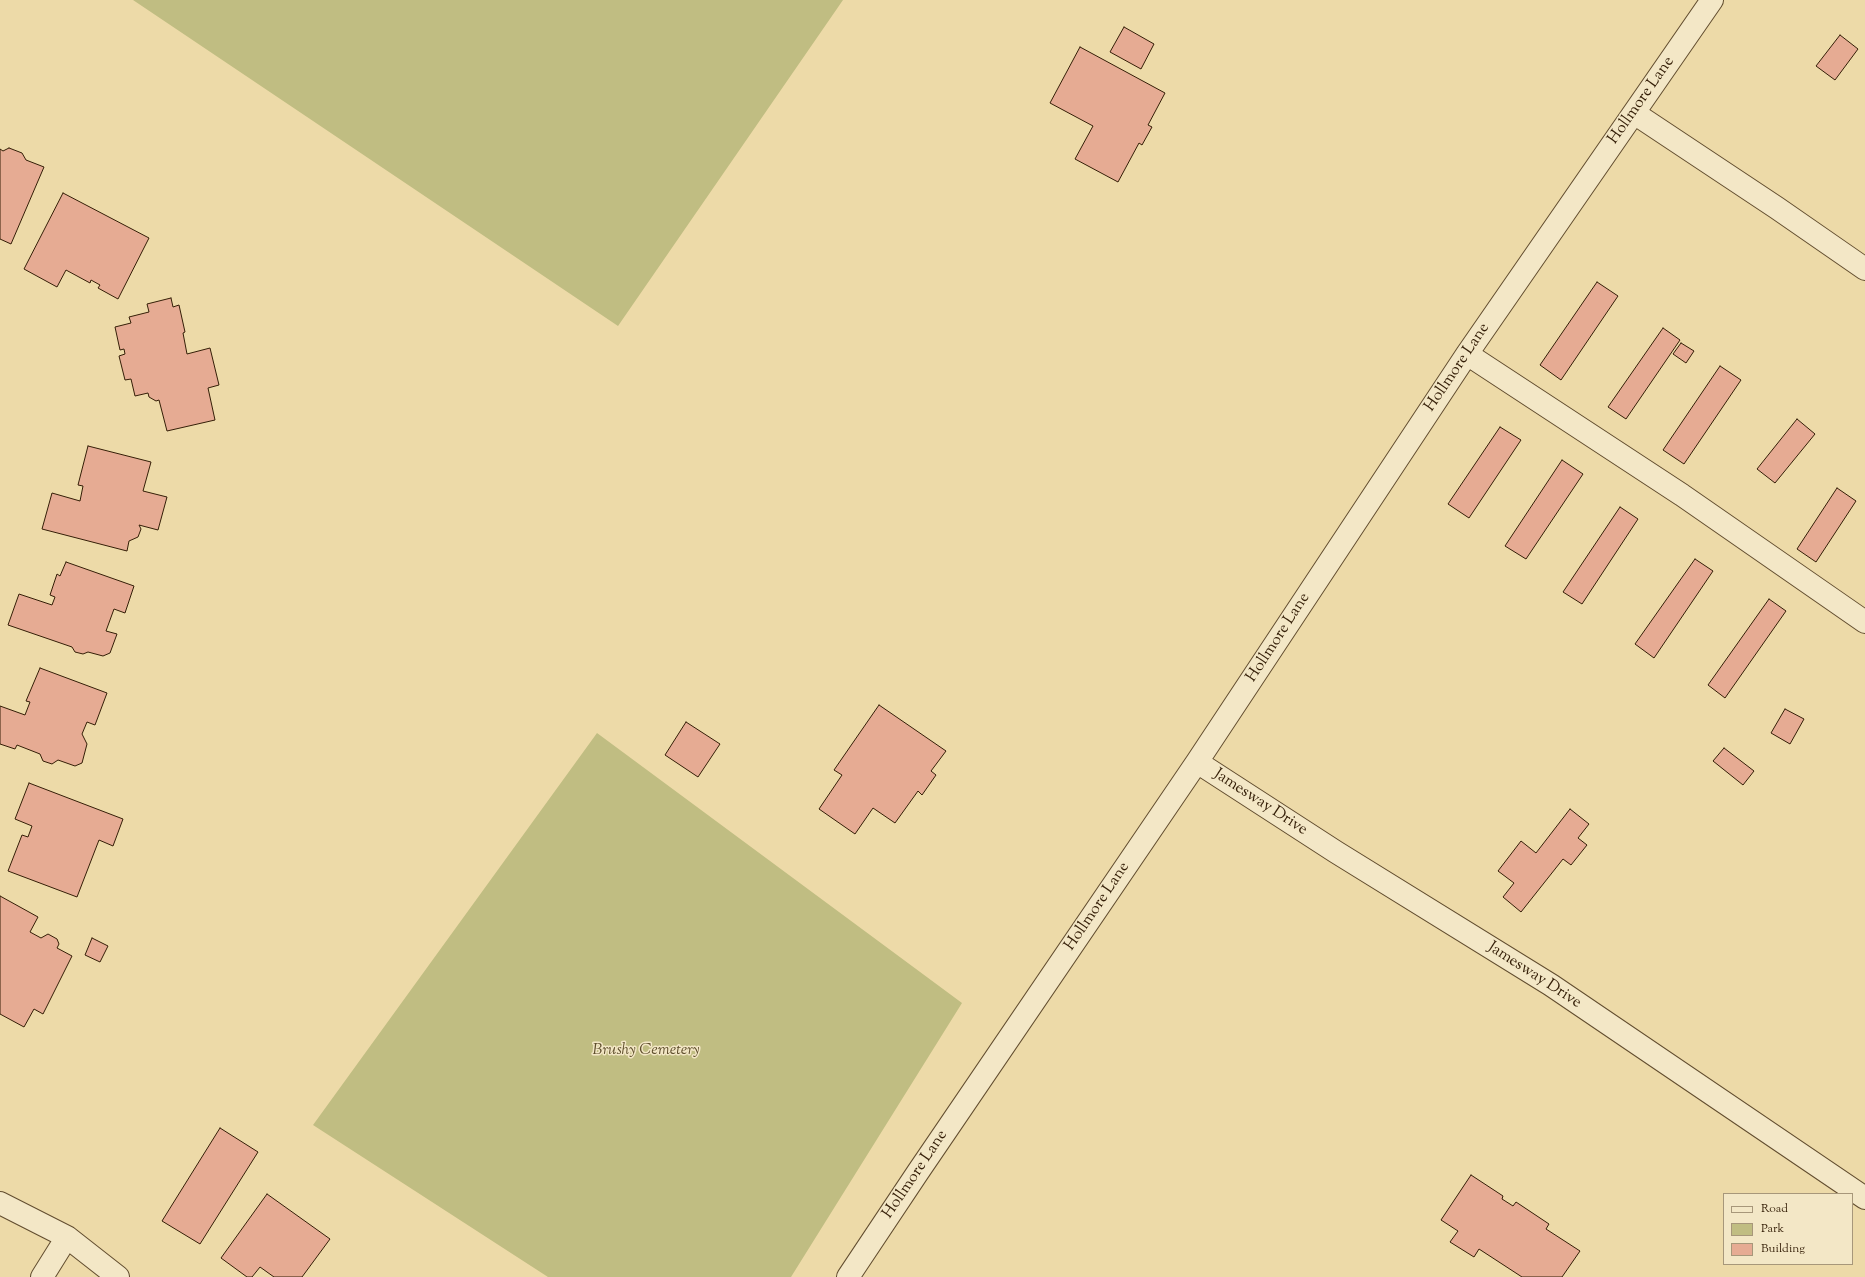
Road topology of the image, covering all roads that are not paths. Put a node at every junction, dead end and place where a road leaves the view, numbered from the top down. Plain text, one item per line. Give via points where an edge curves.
1 (1712, 0) edge
2 (1634, 113) junction
3 (1865, 269) edge
4 (1467, 354) junction
5 (1865, 622) edge
6 (1197, 762) junction
7 (1865, 1198) edge
8 (0, 1203) edge
9 (67, 1237) junction
10 (42, 1277) edge
11 (118, 1277) edge
12 (848, 1277) edge

1 - 2 street, Hollmore Lane
2 - 3 street
2 - 4 street, Hollmore Lane
4 - 5 street via 1682,495
4 - 6 street, Hollmore Lane
6 - 7 street, Jamesway Drive via 1336,852 1551,985
6 - 12 street, Hollmore Lane
8 - 9 street
9 - 10 street
9 - 11 street

